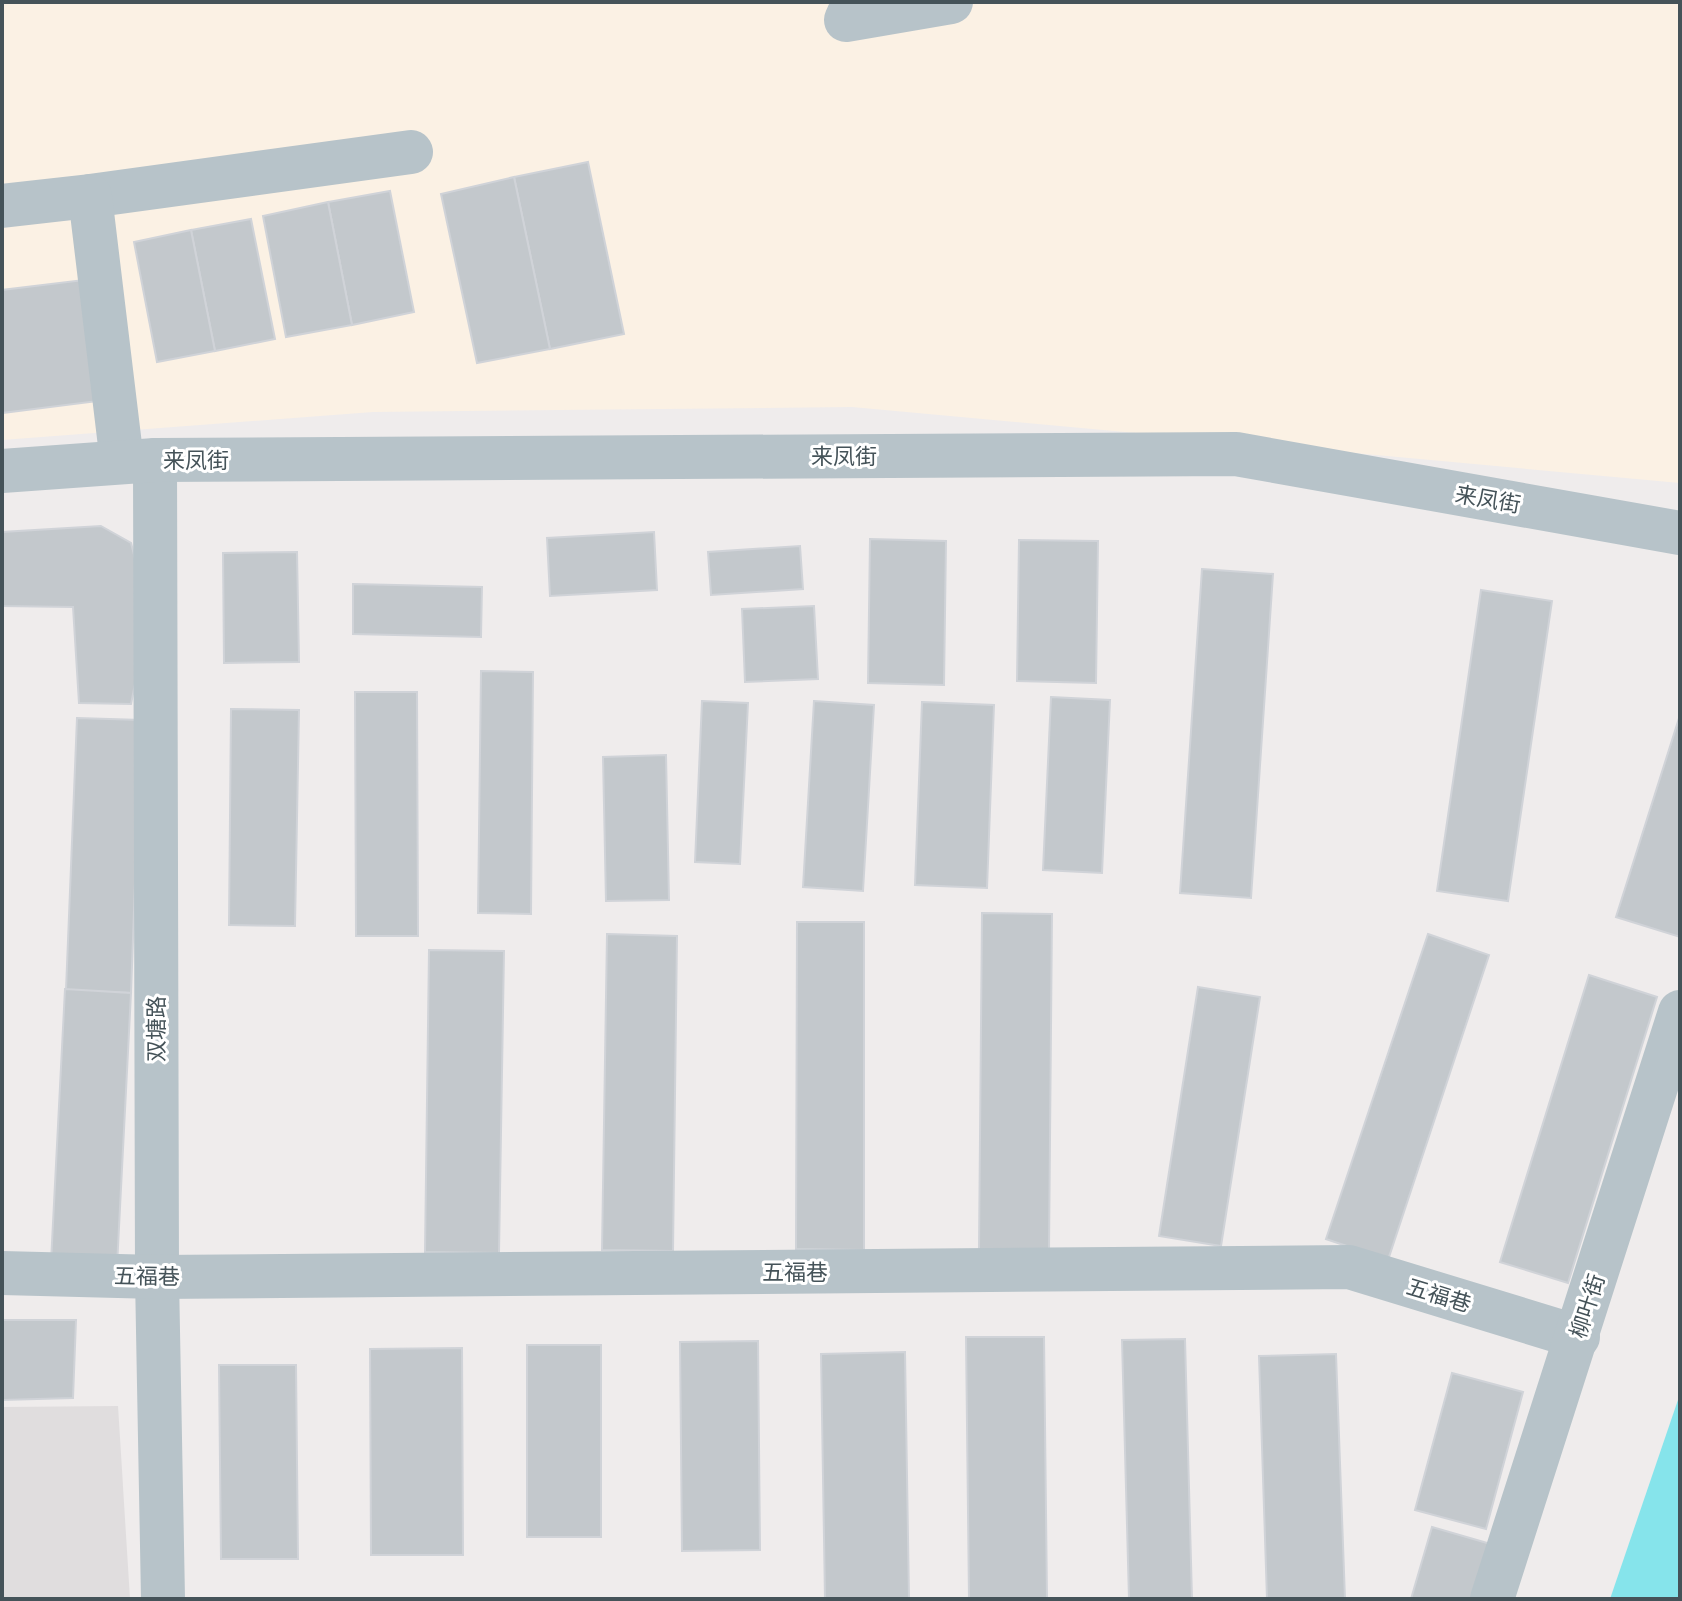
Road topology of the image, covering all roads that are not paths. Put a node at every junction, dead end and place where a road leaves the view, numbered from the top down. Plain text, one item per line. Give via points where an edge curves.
1 (854, 2) edge
2 (951, 2) edge
3 (411, 152) dead end
4 (90, 196) junction
5 (2, 206) edge
6 (138, 461) junction
7 (2, 471) edge
8 (1680, 533) edge
9 (1680, 1012) edge
10 (2, 1273) edge
11 (157, 1277) junction
12 (1578, 1337) junction
13 (163, 1599) edge
14 (1492, 1599) edge

1 - 2 street via 846,20
3 - 4 street
4 - 5 street
4 - 6 street, 双塘路
6 - 7 street, 来凤街
6 - 8 street, 来凤街 via 1236,454
6 - 11 street, 双塘路
9 - 12 street, 柳叶街
10 - 11 street, 五福巷
11 - 12 street, 五福巷 via 1349,1267
11 - 13 street, 双塘路
12 - 14 street, 柳叶街

